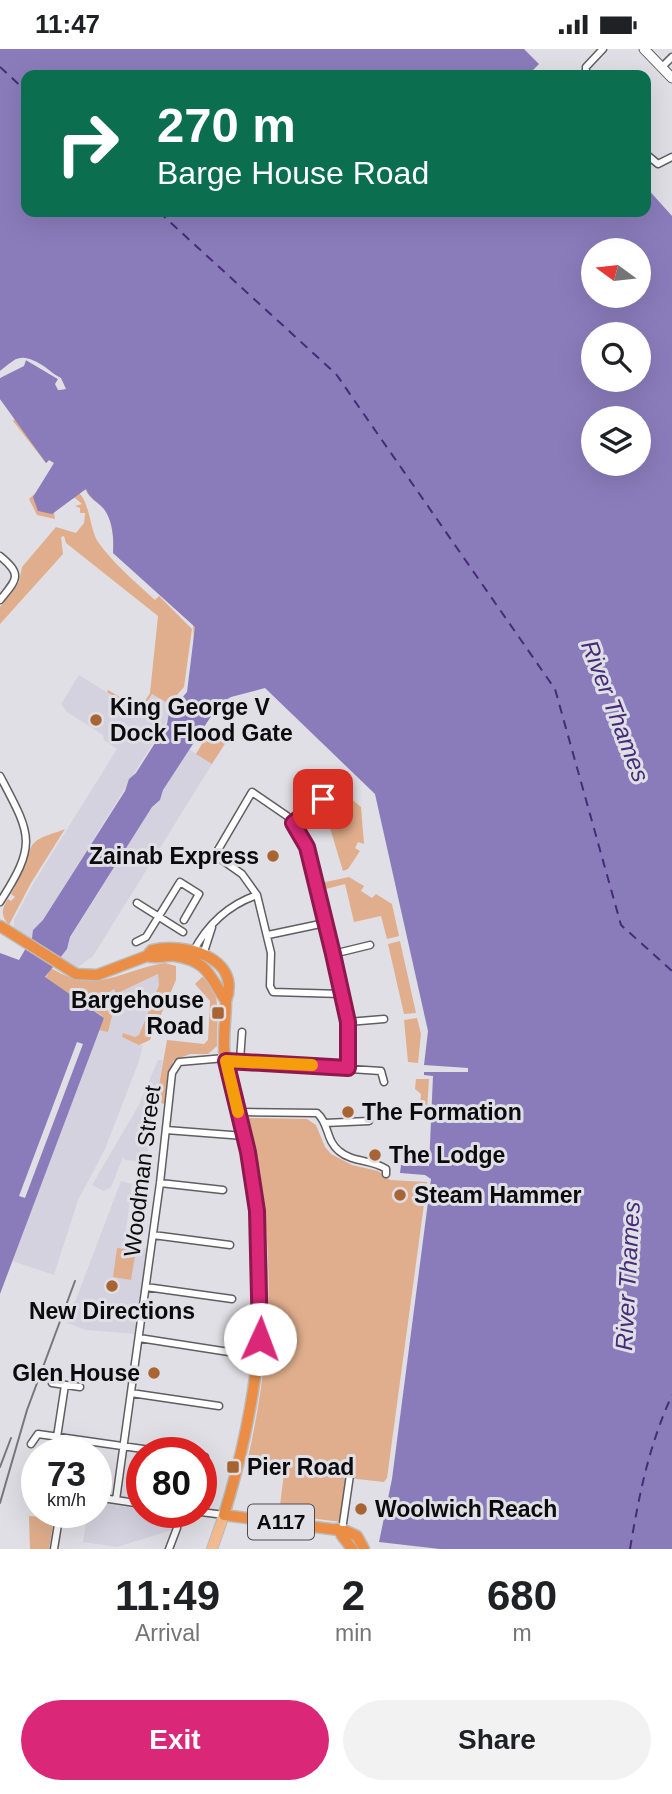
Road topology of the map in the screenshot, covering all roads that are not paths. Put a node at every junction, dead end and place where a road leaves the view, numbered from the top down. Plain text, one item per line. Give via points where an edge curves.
1 (603, 49) edge
2 (643, 49) edge
3 (672, 57) edge
4 (662, 68) junction
5 (586, 70) edge
6 (672, 78) edge
7 (672, 157) edge
8 (651, 158) edge
9 (0, 556) edge
10 (0, 600) edge
11 (0, 776) edge
12 (323, 799) dead end
13 (293, 823) junction
14 (257, 895) junction
15 (0, 902) edge
16 (137, 903) dead end
17 (159, 916) junction
18 (184, 919) dead end
19 (325, 923) junction
20 (0, 926) edge
21 (183, 932) dead end
22 (268, 935) junction
23 (136, 942) dead end
24 (370, 945) dead end
25 (333, 954) junction
26 (196, 957) junction
27 (342, 994) junction
28 (384, 1019) dead end
29 (348, 1022) junction
30 (242, 1032) dead end
31 (225, 1059) junction
32 (240, 1060) junction
33 (348, 1068) junction
34 (384, 1082) dead end
35 (238, 1112) junction
36 (369, 1121) dead end
37 (325, 1122) junction
38 (166, 1130) junction
39 (244, 1136) junction
40 (386, 1174) dead end
41 (160, 1183) junction
42 (223, 1190) dead end
43 (153, 1235) junction
44 (230, 1245) dead end
45 (146, 1287) junction
46 (232, 1299) dead end
47 (139, 1338) junction
48 (229, 1352) dead end
49 (52, 1383) dead end
50 (65, 1385) junction
51 (80, 1387) dead end
52 (131, 1394) junction
53 (219, 1406) dead end
54 (36, 1437) edge
55 (57, 1437) joint
56 (112, 1444) edge
57 (123, 1446) junction
58 (126, 1446) edge
59 (349, 1475) dead end
60 (112, 1499) edge
61 (116, 1500) junction
62 (126, 1502) edge
63 (217, 1514) edge
64 (224, 1515) junction
65 (57, 1528) edge
66 (177, 1528) edge
67 (340, 1530) junction
68 (54, 1549) edge
69 (169, 1549) edge
70 (212, 1549) edge
71 (352, 1549) edge
72 (363, 1549) edge

1 - 5 street
2 - 4 street
3 - 4 street
4 - 6 street
7 - 8 street via 658,164
9 - 10 street via 16,575
11 - 15 street via 20,813 27,838 22,863
12 - 13 street
13 - 14 street via 251,790 214,855 242,874
13 - 19 street via 307,847
14 - 22 street
14 - 26 street via 236,903 205,931
16 - 17 street
17 - 18 street via 180,882 200,894
17 - 21 street
17 - 23 street via 146,937
19 - 22 street
19 - 25 street
20 - 26 highway via 76,974 93,975 164,947
22 - 27 street via 273,992
24 - 25 street
25 - 27 street
26 - 31 highway, A117 via 224,974 230,992
27 - 29 street
28 - 29 street
29 - 33 street
30 - 32 street
31 - 32 street
31 - 35 highway, A117
31 - 38 street, Woodman Street via 176,1064
32 - 33 street
33 - 34 street via 388,1074
35 - 37 street via 311,1111
35 - 39 highway, A117
36 - 37 street
37 - 40 street via 338,1151 381,1165
38 - 39 street
38 - 41 street, Woodman Street
39 - 64 highway, A117 via 261,1259 259,1361 246,1440
41 - 42 street
41 - 43 street, Woodman Street
43 - 44 street
43 - 45 street, Woodman Street
45 - 46 street
45 - 47 street, Woodman Street
47 - 48 street
47 - 52 street, Woodman Street
49 - 50 street
50 - 51 street
50 - 55 street
52 - 53 street
52 - 57 street, Woodman Street
54 - 55 street
56 - 57 street
57 - 58 street
57 - 61 street, Woodman Street
59 - 67 street
60 - 61 street
61 - 62 street
63 - 64 street
64 - 67 highway, A117
64 - 70 main road
65 - 68 street
66 - 69 street
67 - 71 highway, A117
67 - 72 highway, A117 via 357,1537

